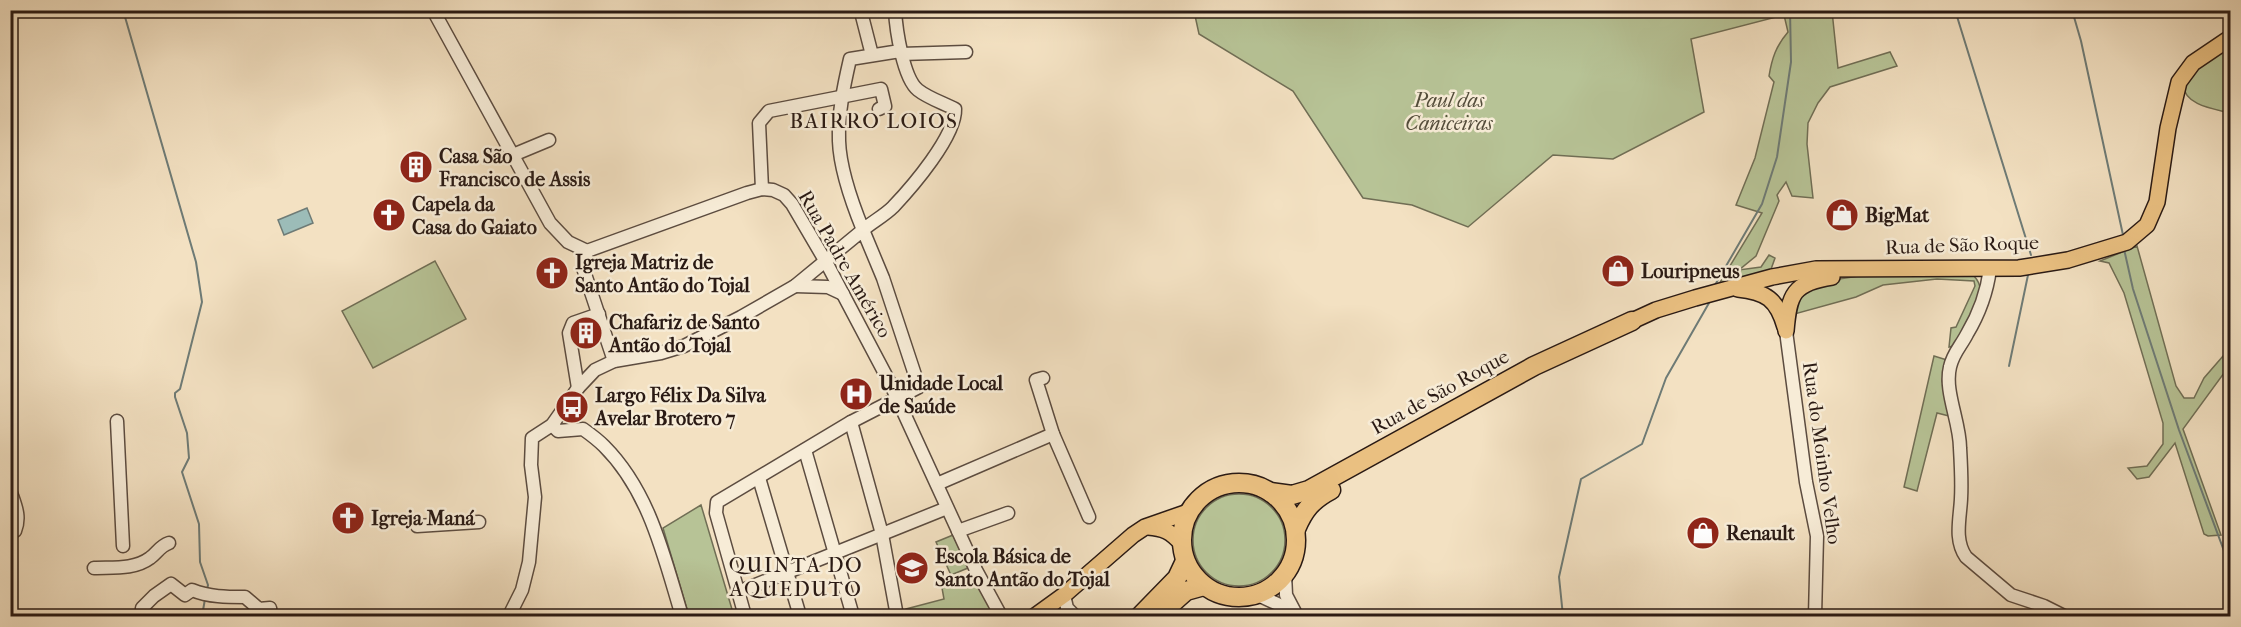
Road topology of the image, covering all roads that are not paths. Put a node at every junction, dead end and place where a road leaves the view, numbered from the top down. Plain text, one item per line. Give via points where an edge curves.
1 (433, 10) edge
2 (895, 10) edge
3 (862, 16) dead end
4 (2230, 38) edge
5 (901, 52) junction
6 (966, 52) dead end
7 (872, 55) junction
8 (842, 96) junction
9 (879, 109) dead end
10 (549, 140) dead end
11 (513, 155) junction
12 (762, 189) junction
13 (863, 230) junction
14 (587, 250) junction
15 (829, 267) junction
16 (1990, 269) junction
17 (1855, 270) junction
18 (1772, 277) junction
19 (819, 285) junction
20 (795, 286) junction
21 (1732, 288) junction
22 (844, 295) junction
23 (1789, 304) junction
24 (599, 314) junction
25 (1632, 321) junction
26 (1786, 331) junction
27 (614, 361) junction
28 (1043, 378) dead end
29 (578, 388) junction
30 (897, 397) junction
31 (117, 421) dead end
32 (851, 422) junction
33 (552, 425) junction
34 (1053, 434) junction
35 (805, 450) junction
36 (759, 478) junction
37 (937, 484) junction
38 (10, 490) edge
39 (1270, 492) junction
40 (947, 508) junction
41 (1188, 512) junction
42 (1008, 513) dead end
43 (1089, 517) dead end
44 (479, 522) dead end
45 (417, 526) dead end
46 (1145, 527) junction
47 (1296, 529) junction
48 (958, 531) junction
49 (10, 533) edge
50 (882, 534) junction
51 (169, 543) dead end
52 (123, 546) dead end
53 (1183, 552) junction
54 (835, 554) junction
55 (94, 568) dead end
56 (787, 572) junction
57 (1285, 574) junction
58 (1204, 586) junction
59 (738, 592) junction
60 (1258, 595) junction
61 (1064, 596) junction
62 (1295, 614) edge
63 (142, 616) edge
64 (271, 616) edge
65 (509, 616) edge
66 (681, 616) edge
67 (746, 616) edge
68 (800, 616) edge
69 (853, 616) edge
70 (897, 616) edge
71 (1001, 616) edge
72 (1035, 616) edge
73 (1075, 616) edge
74 (1140, 616) edge
75 (1158, 616) edge
76 (1815, 616) edge
77 (2064, 616) edge

1 - 11 street
2 - 5 street
3 - 7 street
4 - 16 main road, Rua de São Roque via 2193,63 2179,82 2157,202 2140,232 2127,242 2068,260
5 - 6 street
5 - 7 street
5 - 13 street via 913,85 955,109 956,121 937,154 892,207
7 - 8 street via 850,58
8 - 9 street via 881,89 885,106
8 - 12 street via 769,111 759,123
8 - 13 street via 839,142 849,196
10 - 11 street
11 - 14 street via 557,233
12 - 14 street
12 - 15 street, Rua Padre Américo via 773,190 792,204
13 - 15 street
13 - 30 street via 883,278 918,387
14 - 24 street via 583,268
15 - 19 street
15 - 20 street
15 - 22 street, Rua Padre Américo
16 - 17 main road, Rua de São Roque
16 - 77 street via 1983,299 1949,368 1960,432 1958,536 1966,557 2011,595
17 - 18 main road, Rua de São Roque via 1816,269
17 - 23 main road via 1812,280 1798,288
18 - 21 main road, Rua de São Roque
18 - 23 main road via 1783,288
19 - 20 street
19 - 22 street
20 - 27 street via 684,346
21 - 25 main road, Rua de São Roque
21 - 26 main road via 1766,296 1780,312
22 - 30 street, Rua Padre Américo
23 - 26 main road
24 - 27 street
24 - 29 street via 573,323 569,333
25 - 39 highway, Rua de São Roque via 1534,366 1309,490 1292,495
25 - 47 highway, Rua de São Roque via 1315,498
26 - 76 street, Rua do Moinho Velho via 1817,536
27 - 29 street via 595,370
28 - 34 street via 1036,380
29 - 33 street
30 - 32 street
30 - 37 street, Rua Padre Américo
31 - 52 street
32 - 35 street
32 - 50 street
33 - 65 street via 532,438 535,497 529,562 522,590
33 - 66 street via 558,431 583,429 604,446 627,476 656,530
34 - 37 street
34 - 43 street
35 - 36 street
35 - 54 street
36 - 56 street
36 - 59 street via 716,505
37 - 40 street, Rua Padre Américo
38 - 49 street via 19,522
39 - 41 highway via 1253,484 1218,487 1202,496
39 - 47 highway via 1282,502
40 - 48 street, Rua Padre Américo
40 - 50 street
41 - 46 main road
41 - 53 highway via 1183,527
42 - 48 street
44 - 45 street
46 - 53 main road via 1172,533
46 - 61 main road
47 - 57 highway via 1296,549
48 - 71 street, Rua Padre Américo
50 - 54 street
50 - 70 street
51 - 55 street via 135,566
53 - 58 highway via 1193,575
53 - 74 highway via 1177,579
54 - 56 street
54 - 69 street
56 - 59 street
56 - 68 street
57 - 60 highway
57 - 62 street via 1286,595
58 - 60 highway via 1222,595
58 - 75 highway via 1186,591
59 - 67 street
60 - 62 street
61 - 72 main road
61 - 73 street via 1067,608
63 - 64 street via 142,608 171,584 185,595 192,590 245,597 259,609 270,608

